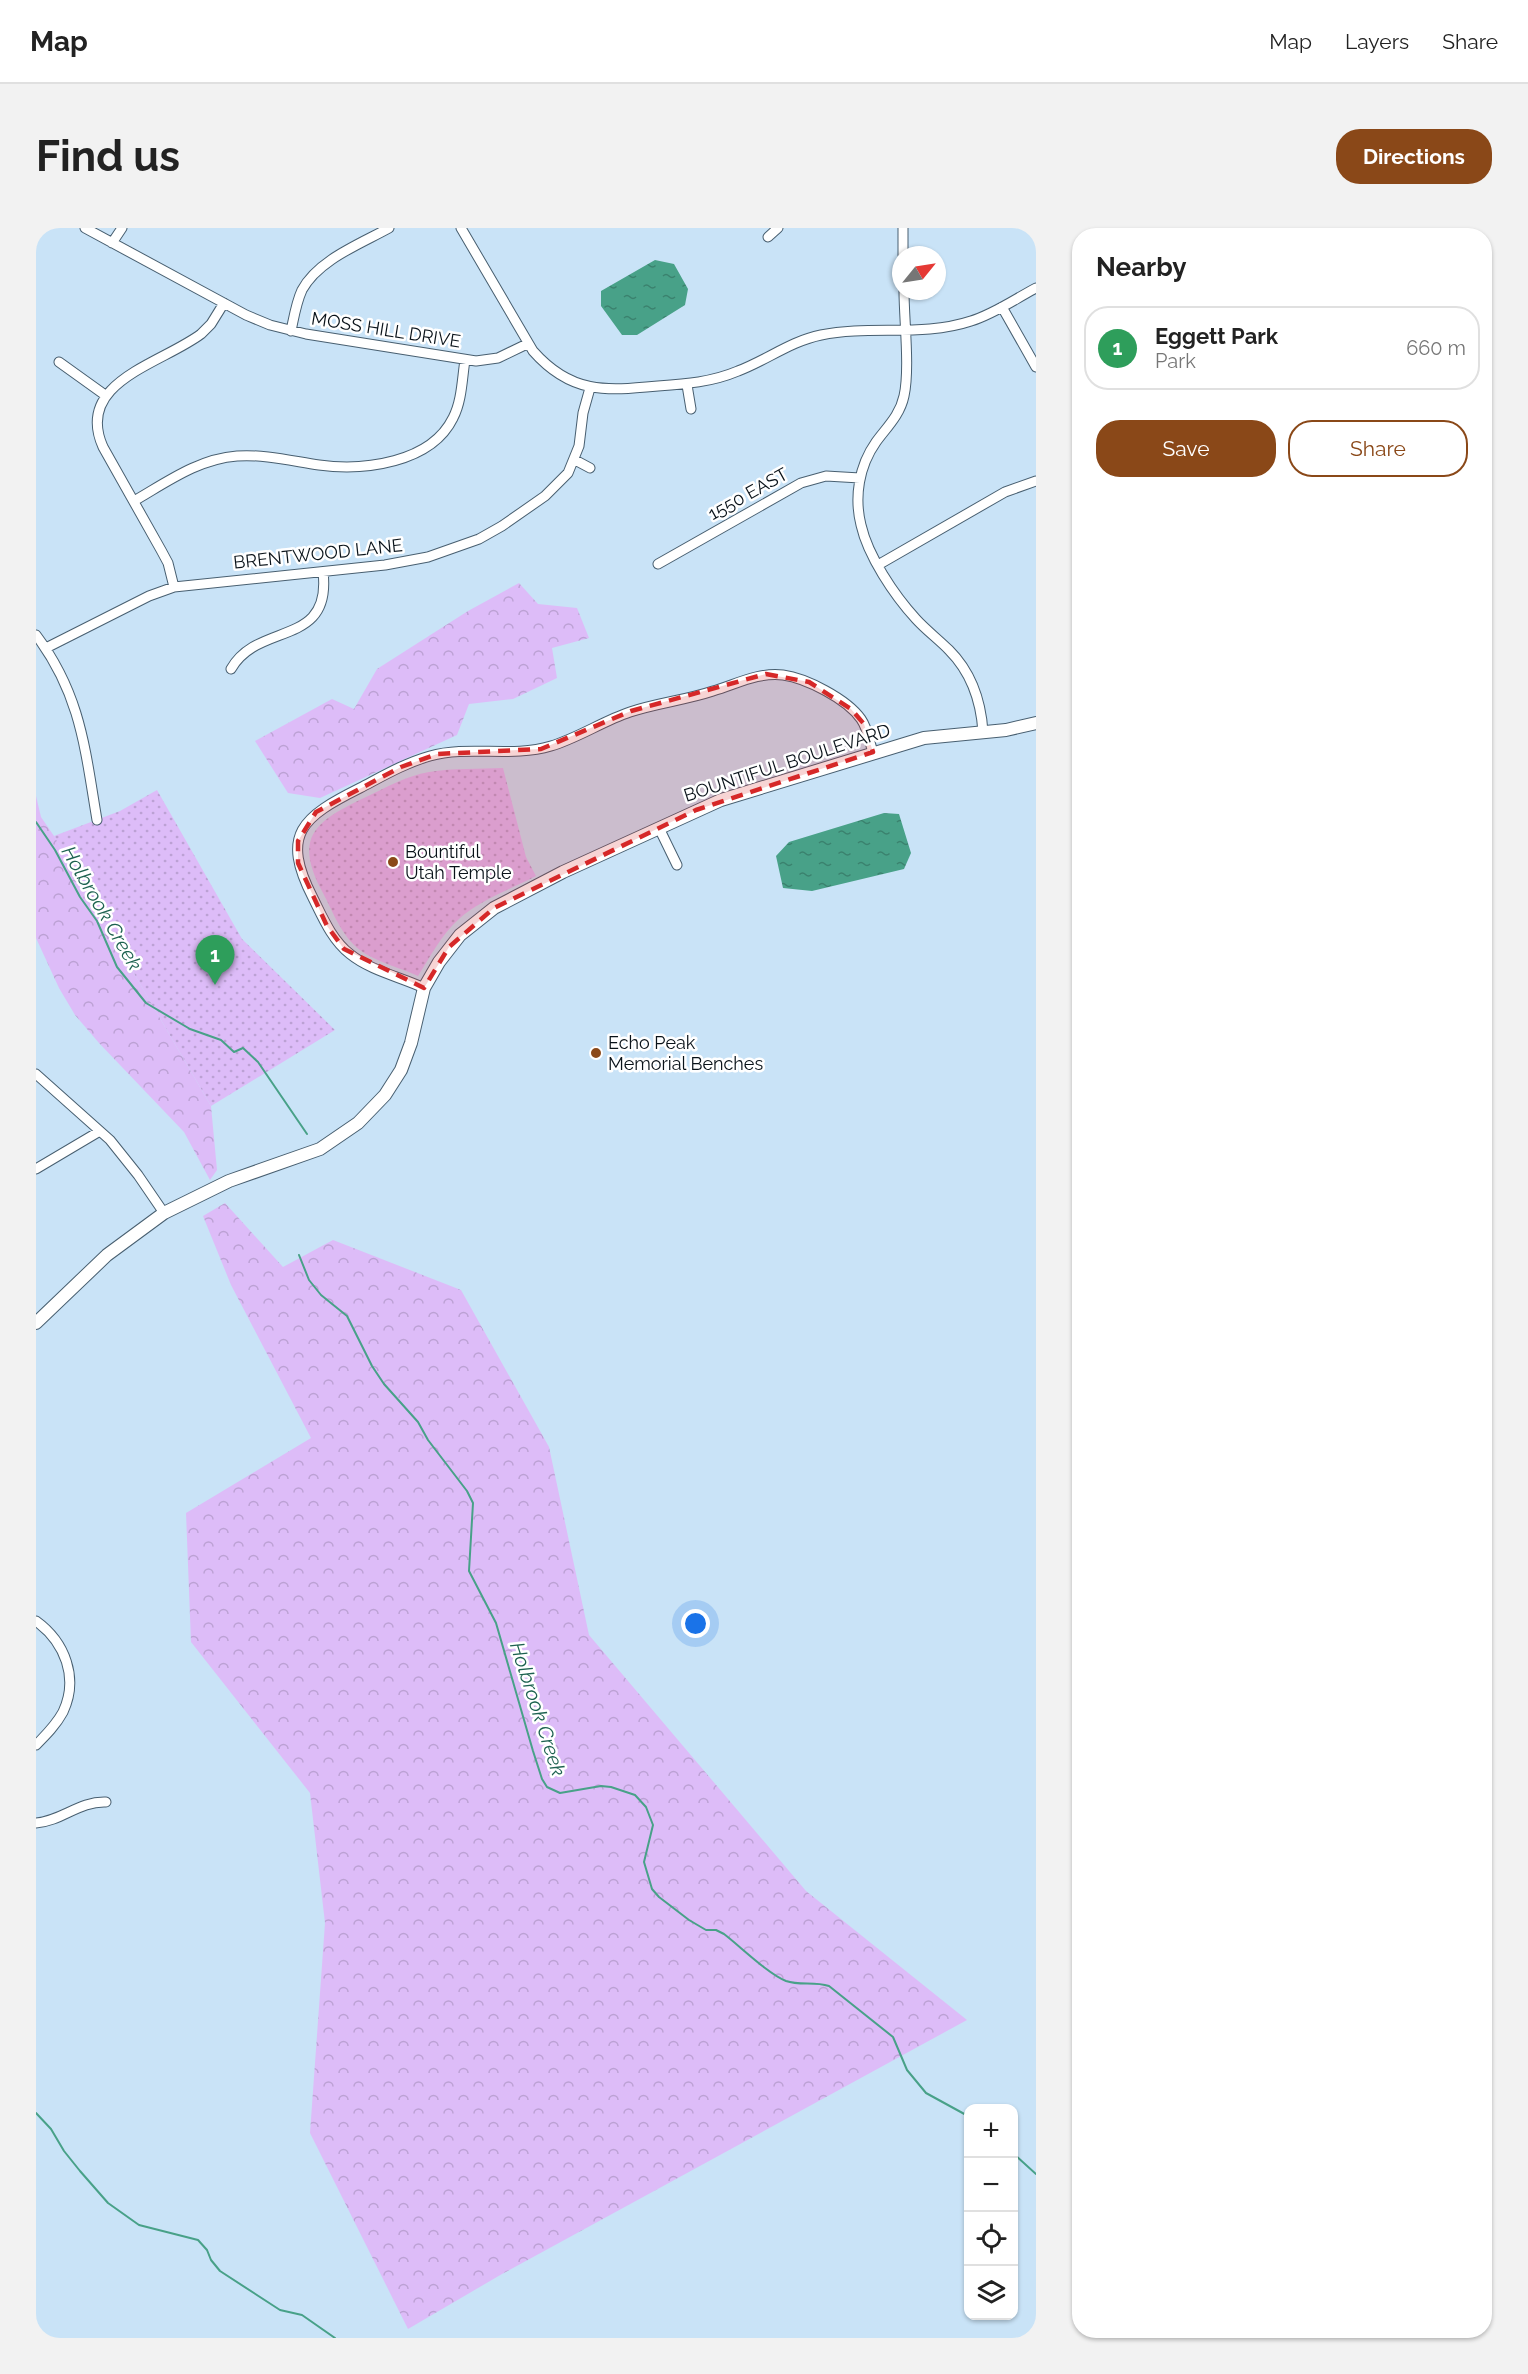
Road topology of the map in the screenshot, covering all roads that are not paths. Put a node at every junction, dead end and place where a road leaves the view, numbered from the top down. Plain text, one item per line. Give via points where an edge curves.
1 (85, 228) edge
2 (122, 228) edge
3 (389, 228) edge
4 (461, 228) edge
5 (778, 228) edge
6 (903, 228) edge
7 (768, 237) dead end
8 (112, 243) junction
9 (903, 246) edge
10 (1036, 288) edge
11 (904, 300) edge
12 (224, 303) junction
13 (1002, 307) junction
14 (905, 330) junction
15 (291, 331) junction
16 (527, 344) junction
17 (465, 360) junction
18 (59, 362) dead end
19 (1036, 367) edge
20 (687, 385) junction
21 (590, 388) junction
22 (105, 395) junction
23 (691, 409) dead end
24 (574, 460) junction
25 (590, 468) dead end
26 (860, 478) junction
27 (1036, 482) edge
28 (134, 501) junction
29 (658, 564) dead end
30 (878, 565) junction
31 (323, 572) junction
32 (174, 587) junction
33 (36, 635) edge
34 (46, 648) junction
35 (231, 669) dead end
36 (1036, 723) edge
37 (983, 732) junction
38 (873, 752) junction
39 (97, 820) dead end
40 (659, 828) junction
41 (677, 865) dead end
42 (424, 988) junction
43 (36, 1074) edge
44 (100, 1131) junction
45 (36, 1169) edge
46 (164, 1213) junction
47 (38, 1318) edge
48 (36, 1621) edge
49 (36, 1745) edge
50 (106, 1802) dead end
51 (36, 1823) edge

1 - 8 street, MOSS HILL DRIVE
2 - 8 street
3 - 15 street via 313,275 298,300
4 - 16 street
5 - 7 street
6 - 9 street
8 - 12 street, MOSS HILL DRIVE
10 - 13 street
11 - 14 street
12 - 15 street, MOSS HILL DRIVE
12 - 22 street via 201,334
13 - 14 street via 960,324
13 - 19 street
14 - 20 street via 819,335 739,371
14 - 26 street via 906,381 902,404 872,449
15 - 17 street, MOSS HILL DRIVE
16 - 17 street, MOSS HILL DRIVE via 498,358
16 - 21 street via 555,372
17 - 28 street via 452,420 438,439 416,453 341,467 256,456 220,458 193,467
18 - 22 street
20 - 21 street
20 - 23 street
21 - 24 street, BRENTWOOD LANE
22 - 28 street via 97,415 99,440
24 - 25 street
24 - 31 street, BRENTWOOD LANE via 552,491 471,543 428,558
26 - 29 street, 1550 EAST via 826,476 801,483
26 - 30 street via 859,518
27 - 30 street via 1005,492
28 - 32 street via 165,556
30 - 37 street via 908,610 963,668 976,695
31 - 32 street, BRENTWOOD LANE
31 - 35 street via 324,597 315,615 248,649
32 - 34 street, BRENTWOOD LANE
33 - 34 street
34 - 39 street via 60,670 78,716
36 - 37 main road, BOUNTIFUL BOULEVARD
37 - 38 main road, BOUNTIFUL BOULEVARD via 931,737
38 - 40 main road, BOUNTIFUL BOULEVARD via 721,800
38 - 42 street via 864,724 851,709 801,679 766,674 626,713 541,749 454,752 428,757 329,804 307,823 298,841 297,856 303,879 327,926 357,959
40 - 41 street
40 - 42 main road, BOUNTIFUL BOULEVARD via 563,872 482,916 449,947
42 - 46 main road, BOUNTIFUL BOULEVARD via 400,1070 385,1095 358,1124 320,1149 228,1181
43 - 44 street
44 - 45 street
44 - 46 street via 133,1168
46 - 47 main road, BOUNTIFUL BOULEVARD via 106,1255
48 - 49 street via 63,1650 70,1685 63,1712
50 - 51 street via 88,1803 54,1820

